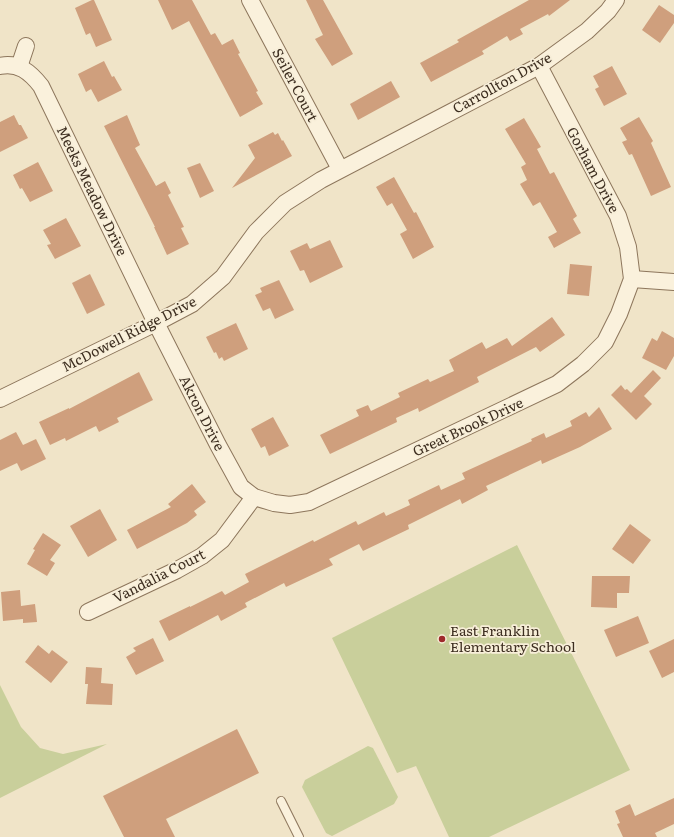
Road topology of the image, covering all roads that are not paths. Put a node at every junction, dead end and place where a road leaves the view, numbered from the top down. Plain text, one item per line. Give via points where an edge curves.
1 (250, 0) edge
2 (616, 0) edge
3 (26, 46) dead end
4 (0, 66) edge
5 (538, 66) junction
6 (19, 67) junction
7 (440, 117) joint
8 (340, 169) junction
9 (632, 279) junction
10 (674, 282) edge
11 (156, 323) junction
12 (0, 399) edge
13 (254, 497) junction
14 (88, 612) dead end
15 (281, 801) dead end
16 (299, 837) edge

1 - 8 street, Seiler Court
2 - 5 street, Carrollton Drive via 587,31
3 - 6 street
4 - 6 street
5 - 7 street, Carrollton Drive
5 - 9 street, Gorham Drive via 618,216 628,247
6 - 11 street, Meeks Meadow Drive via 32,74 41,86
7 - 8 street, McDowell Ridge Drive
8 - 11 street, McDowell Ridge Drive via 285,203 256,232 223,277 209,291 192,304
9 - 10 street
9 - 13 street, Great Brook Drive via 605,342 583,364 557,384 309,502 290,505
11 - 12 street, McDowell Ridge Drive
11 - 13 street, Akron Drive via 230,469 241,487
13 - 14 street, Vandalia Court via 222,540 202,556
15 - 16 lane

